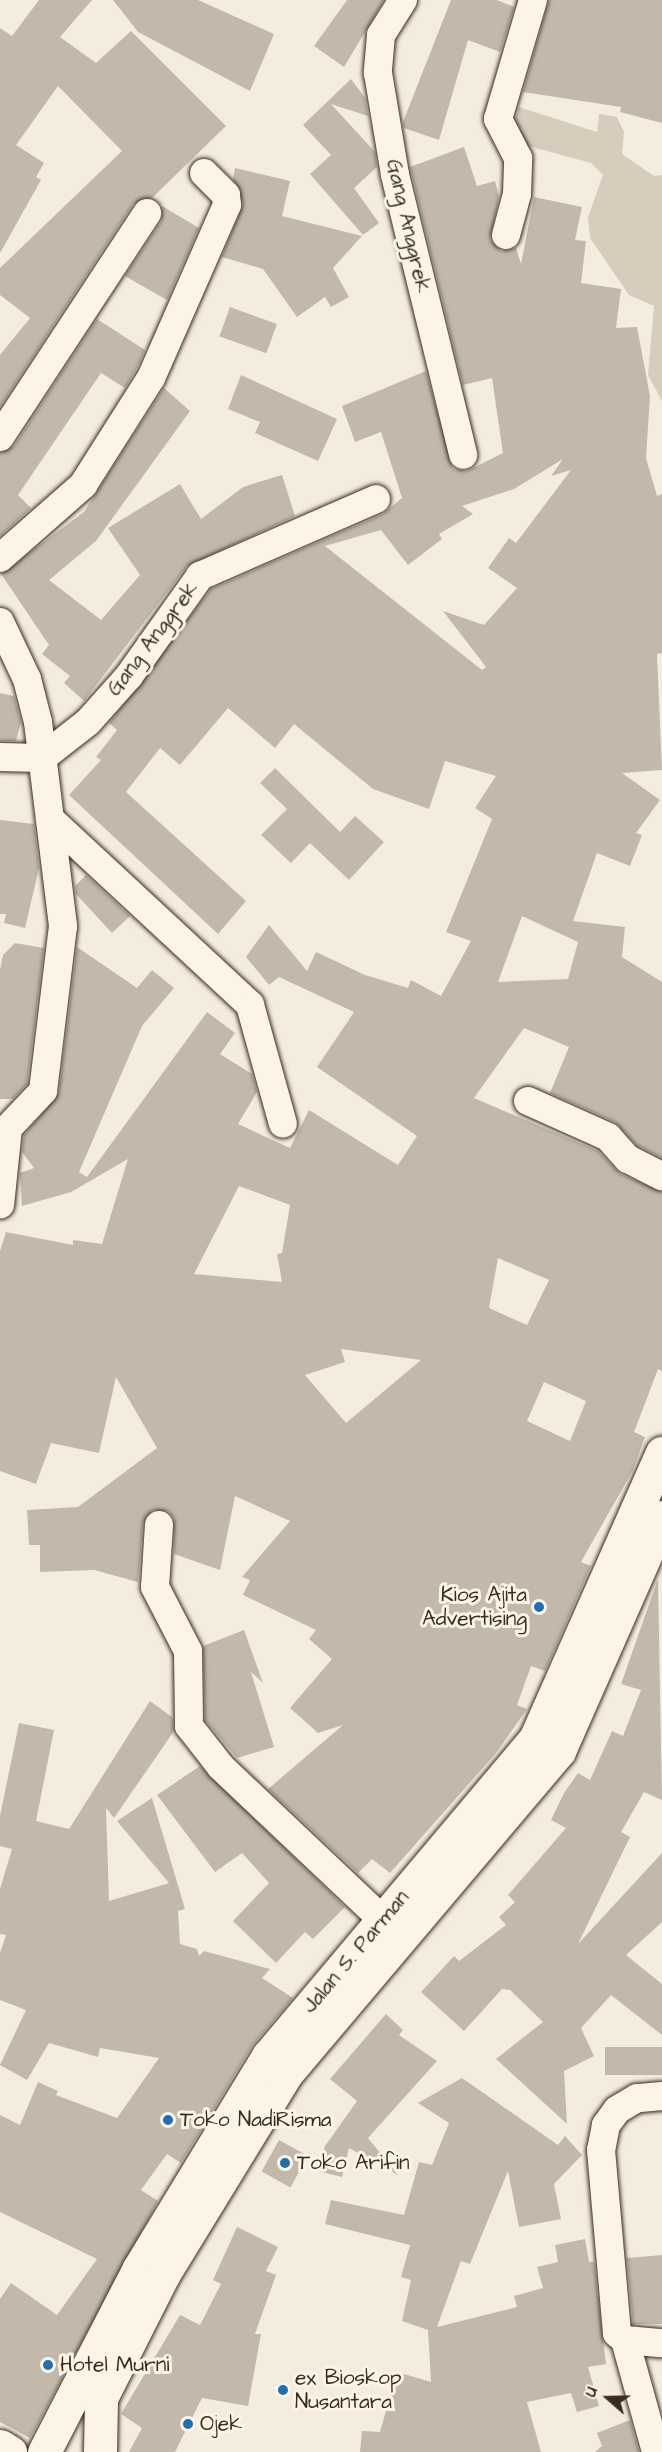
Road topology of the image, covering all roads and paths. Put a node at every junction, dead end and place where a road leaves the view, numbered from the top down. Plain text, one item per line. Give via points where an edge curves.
1 (403, 0) edge
2 (533, 0) edge
3 (204, 172) dead end
4 (147, 213) dead end
5 (506, 235) dead end
6 (0, 437) edge
7 (463, 455) dead end
8 (376, 499) dead end
9 (0, 558) edge
10 (0, 622) edge
11 (0, 757) edge
12 (42, 758) junction
13 (50, 819) junction
14 (528, 1101) dead end
15 (283, 1124) dead end
16 (662, 1176) edge
17 (0, 1205) edge
18 (662, 1453) edge
19 (662, 1517) edge
20 (159, 1525) dead end
21 (383, 1920) junction
22 (662, 2096) edge
23 (625, 2340) junction
24 (662, 2343) edge
25 (0, 2446) edge
26 (10, 2452) edge
27 (44, 2452) edge
28 (100, 2452) edge
29 (656, 2452) edge

1 - 7 street, Gang Anggrek via 381,35 378,73 395,175
2 - 5 street via 498,119 518,158 517,194
3 - 9 street via 226,195 227,205 151,378 83,485
4 - 6 street
8 - 12 street, Gang Anggrek via 200,576 129,676 87,722
10 - 12 street via 30,690
11 - 12 street
12 - 13 street
13 - 15 street via 250,1005
13 - 17 street via 62,907 60,966 43,1092 8,1128
14 - 16 street via 608,1137 628,1159
18 - 21 main road, Jalan S. Parman via 535,1739
19 - 28 main road, Jalan S. Parman via 559,1751 286,2074 163,2275 101,2398
20 - 21 street via 155,1587 188,1651 189,1726 221,1767
21 - 27 main road, Jalan S. Parman via 268,2056 139,2268
22 - 23 street via 637,2098 617,2110 602,2136 617,2333
23 - 24 street
23 - 29 street
25 - 26 main road

